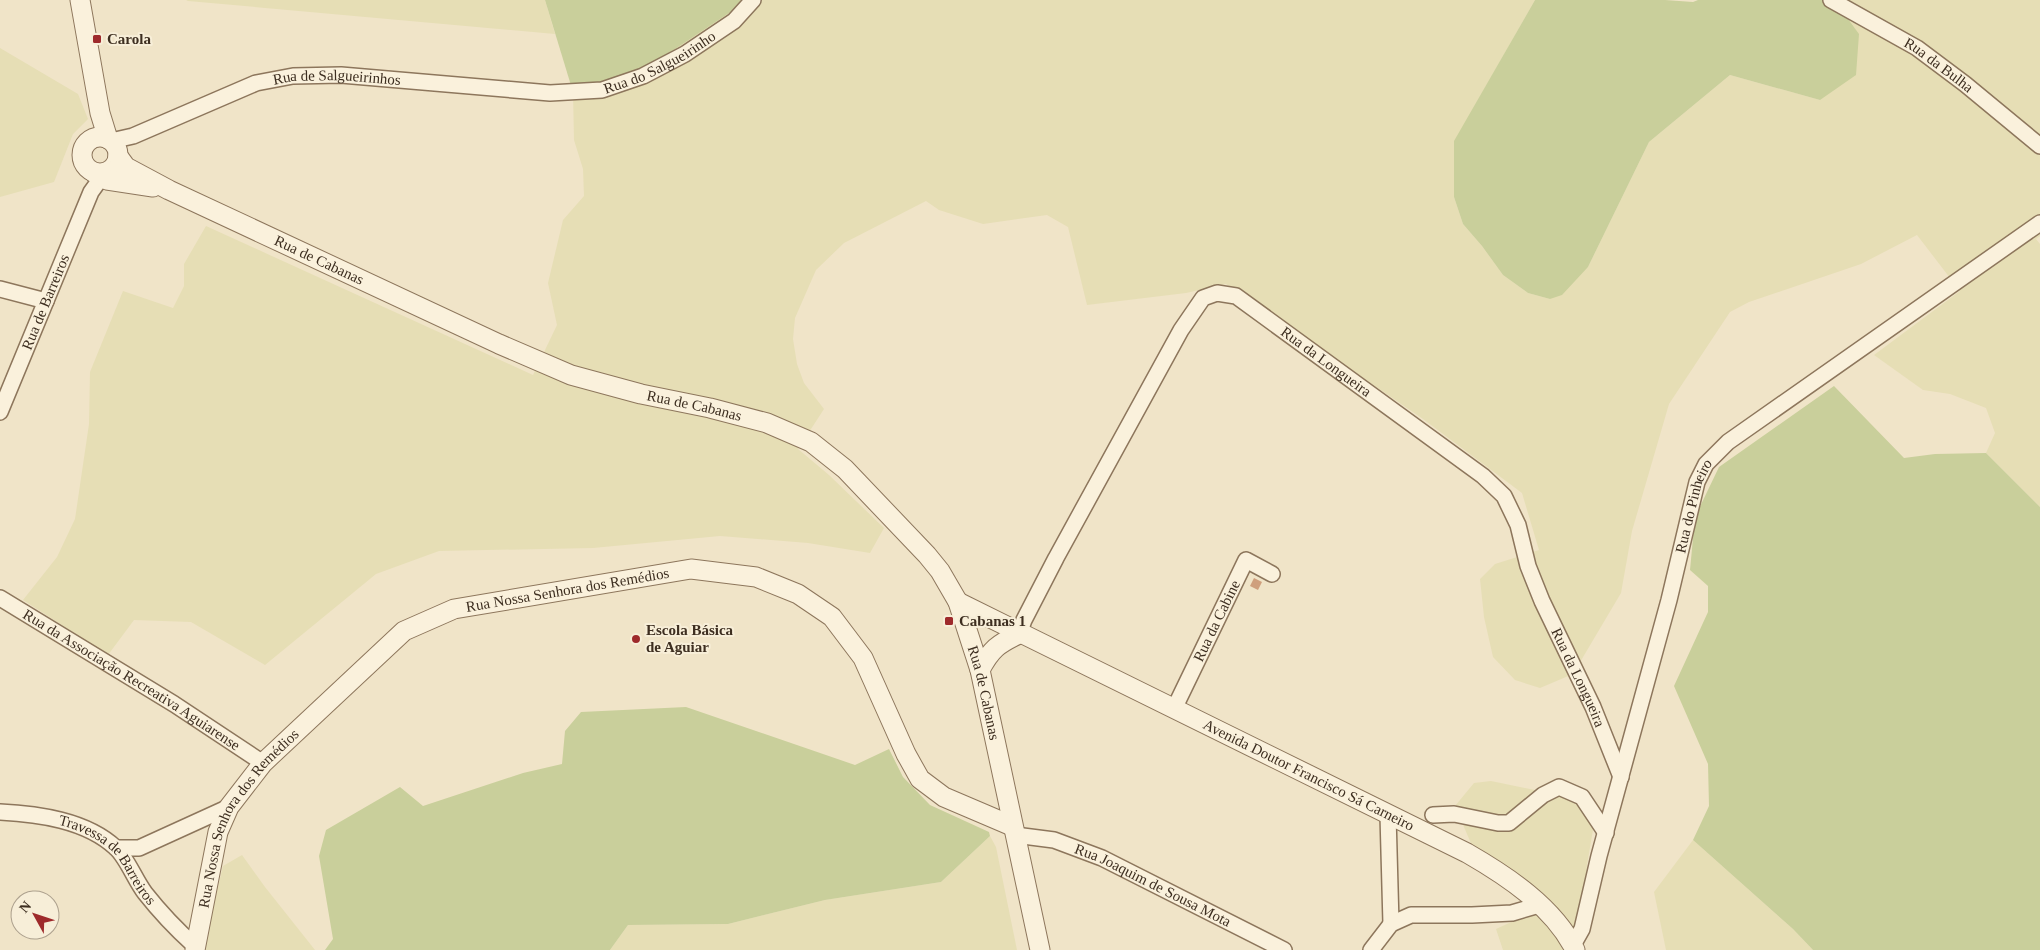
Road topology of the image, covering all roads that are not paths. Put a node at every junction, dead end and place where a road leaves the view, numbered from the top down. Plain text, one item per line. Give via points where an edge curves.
1 (80, 0) edge
2 (752, 0) edge
3 (1831, 0) edge
4 (550, 93) joint
5 (100, 113) junction
6 (2039, 145) edge
7 (105, 165) junction
8 (169, 190) junction
9 (2040, 223) edge
10 (0, 289) edge
11 (46, 301) junction
12 (0, 412) edge
13 (1272, 574) dead end
14 (0, 598) edge
15 (958, 602) junction
16 (1019, 634) junction
17 (980, 670) junction
18 (1174, 709) junction
19 (263, 763) junction
20 (1621, 777) junction
21 (229, 807) junction
22 (0, 812) edge
23 (1388, 815) junction
24 (1434, 815) dead end
25 (1014, 831) junction
26 (1606, 833) junction
27 (116, 848) junction
28 (1539, 905) junction
29 (1391, 924) junction
30 (195, 948) edge
31 (1574, 948) edge
32 (1040, 950) edge
33 (1284, 950) edge
34 (1371, 950) edge

1 - 5 street
2 - 4 street, Rua do Salgueirinho via 734,21 685,54 643,76 602,90
3 - 6 street, Rua da Bulha via 1917,48
4 - 7 street, Rua de Salgueirinhos via 341,75 293,76 256,83 133,136
5 - 7 street
5 - 7 street via 98,126 85,144 95,138
7 - 8 street, Rua de Cabanas
7 - 8 street, Rua de Cabanas via 126,167
7 - 11 street, Rua de Barreiros
8 - 15 street, Rua de Cabanas via 572,375 767,423 811,442 846,469 894,519 940,570
9 - 20 street, Rua do Pinheiro via 1728,442 1706,464 1697,482
10 - 11 street
11 - 12 street, Rua de Barreiros
13 - 18 street, Rua da Cabine via 1246,560
14 - 19 street, Rua da Associação Recreativa Aguiarense via 174,704
15 - 16 street, Avenida Doutor Francisco Sá Carneiro
15 - 17 street, Rua de Cabanas
16 - 17 street via 998,644
16 - 18 street, Avenida Doutor Francisco Sá Carneiro
16 - 20 street, Rua da Longueira via 1056,558 1181,330 1203,298 1217,293 1236,296 1483,476 1504,496 1518,525 1528,566 1542,601 1593,707
17 - 25 street, Rua de Cabanas
18 - 23 street, Avenida Doutor Francisco Sá Carneiro
19 - 21 street, Rua Nossa Senhora dos Remédios
19 - 25 street, Rua Nossa Senhora dos Remédios via 404,631 454,609 691,569 756,577 798,594 832,617 863,658 920,779 944,797
20 - 26 street, Rua do Pinheiro
21 - 27 street via 139,848
21 - 30 street, Rua Nossa Senhora dos Remédios via 218,832
22 - 27 street, Travessa de Barreiros via 64,821
23 - 28 street, Avenida Doutor Francisco Sá Carneiro via 1488,866
23 - 29 street
24 - 26 street via 1454,814 1509,823 1543,795 1559,787 1582,797
25 - 32 street, Rua de Cabanas
25 - 33 street, Rua Joaquim de Sousa Mota via 1054,840 1102,858
26 - 31 street, Rua do Pinheiro via 1582,929
27 - 30 street, Travessa de Barreiros via 145,892
28 - 29 street via 1512,912 1411,915
28 - 31 street, Avenida Doutor Francisco Sá Carneiro
29 - 34 street

